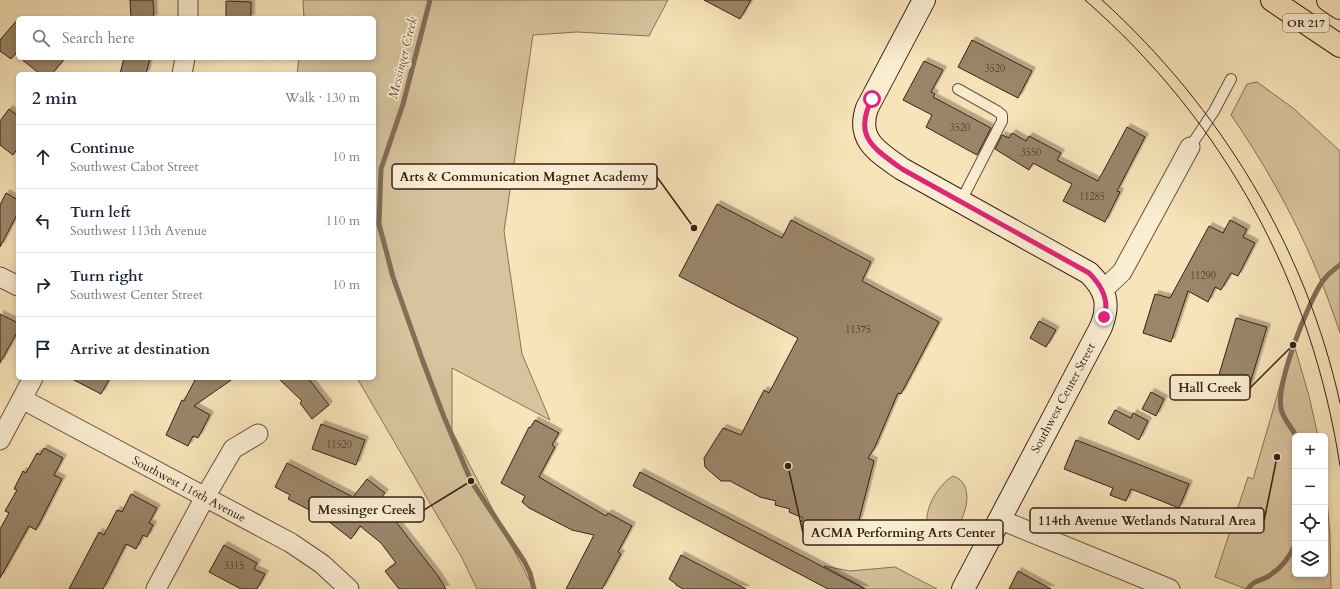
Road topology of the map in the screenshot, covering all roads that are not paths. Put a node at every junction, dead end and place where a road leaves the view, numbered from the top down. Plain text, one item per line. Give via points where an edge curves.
1 (188, 0) edge
2 (924, 0) edge
3 (1272, 0) edge
4 (1328, 0) edge
5 (1340, 8) edge
6 (188, 16) edge
7 (1340, 46) edge
8 (185, 60) edge
9 (182, 72) edge
10 (1231, 79) dead end
11 (958, 89) dead end
12 (1190, 147) joint
13 (961, 201) junction
14 (0, 277) edge
15 (16, 285) edge
16 (1103, 290) junction
17 (32, 380) edge
18 (22, 399) junction
19 (258, 434) dead end
20 (0, 440) edge
21 (205, 497) junction
22 (1001, 520) junction
23 (156, 589) edge
24 (349, 589) edge
25 (963, 589) edge
26 (1170, 589) edge

1 - 6 street
2 - 13 street via 867,108 864,126 873,148 890,161
3 - 7 highway, OR 217
4 - 5 highway, OR 217
8 - 9 street
10 - 12 lane via 1214,112
11 - 13 lane via 1002,115 1002,121
12 - 16 street via 1122,272
13 - 16 street via 1089,273
14 - 15 street
16 - 22 street, Southwest Center Street via 1106,313 1101,327
17 - 18 street
18 - 20 street
18 - 21 street, Southwest 116th Avenue
19 - 21 street via 233,449
21 - 23 street
21 - 24 street, Southwest 116th Avenue via 305,552
22 - 25 street, Southwest Center Street
22 - 26 street

